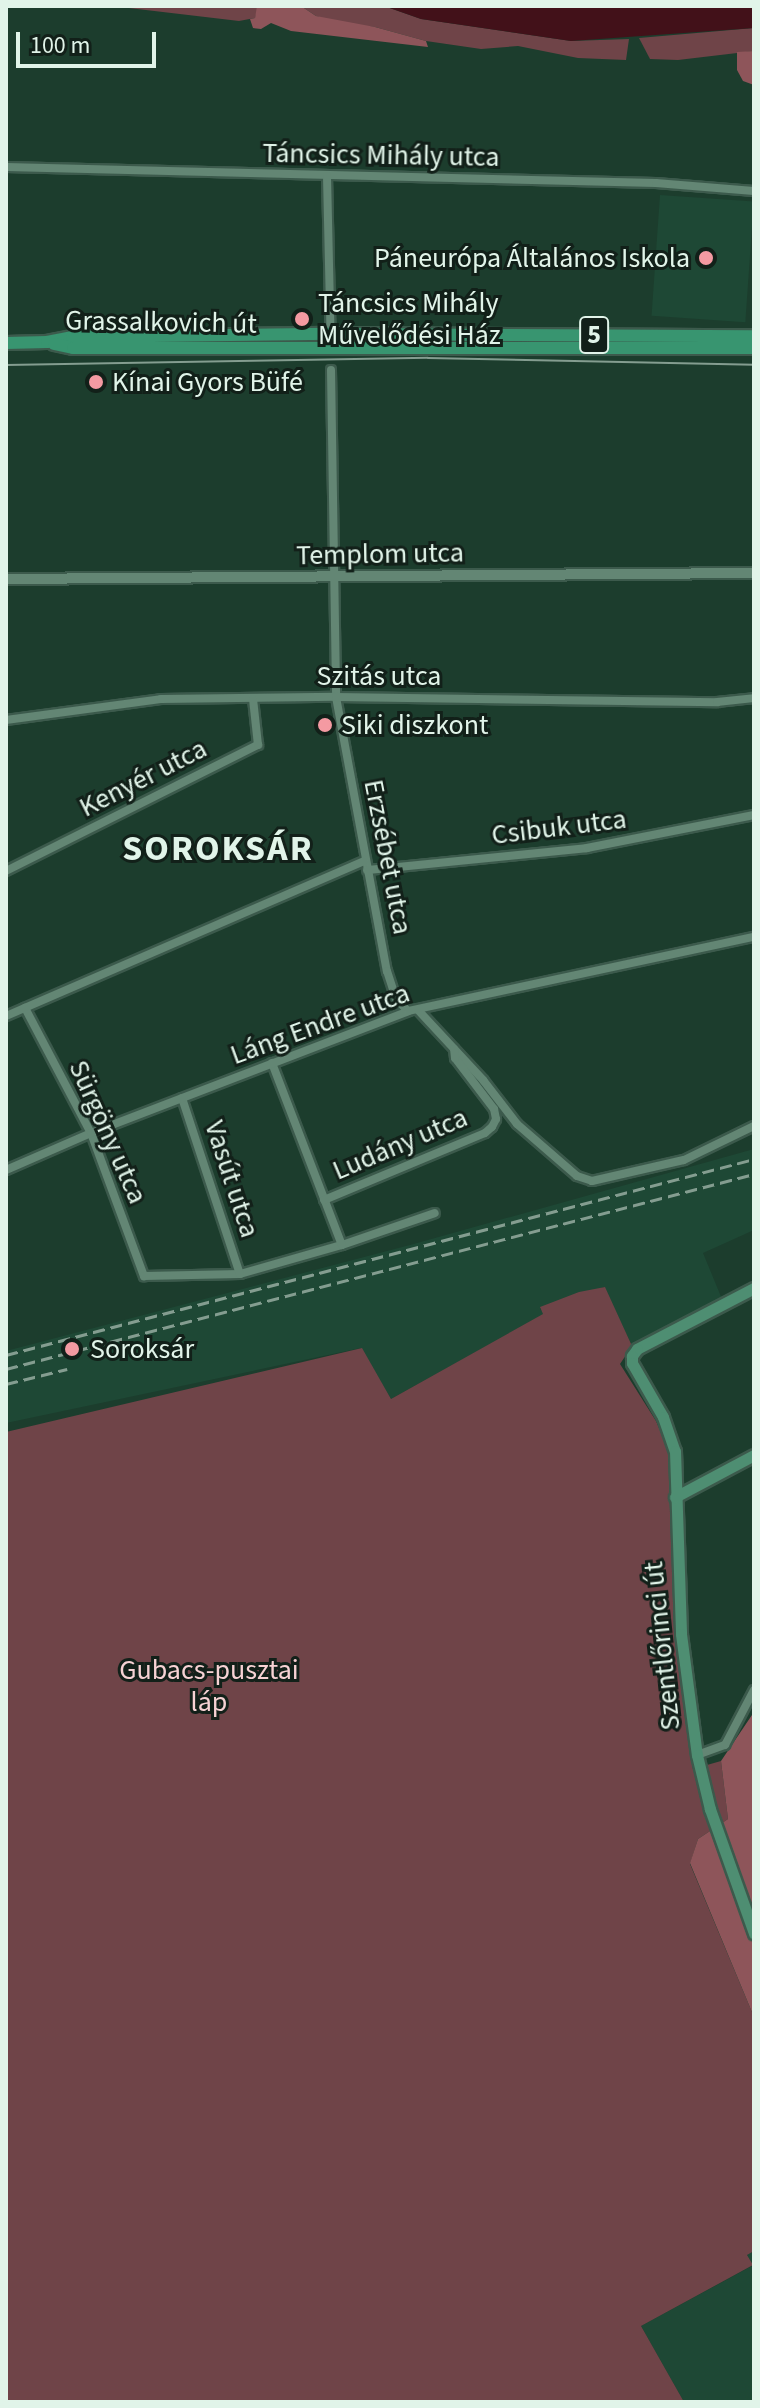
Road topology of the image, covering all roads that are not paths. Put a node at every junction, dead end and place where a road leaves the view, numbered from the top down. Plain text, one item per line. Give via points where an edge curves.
1 (6, 167) edge
2 (327, 176) junction
3 (754, 191) edge
4 (331, 334) junction
5 (754, 336) edge
6 (47, 342) junction
7 (6, 343) edge
8 (754, 348) edge
9 (331, 349) junction
10 (331, 370) dead end
11 (754, 573) edge
12 (6, 579) edge
13 (335, 579) junction
14 (336, 697) junction
15 (754, 698) edge
16 (253, 699) junction
17 (6, 720) edge
18 (754, 815) edge
19 (366, 866) junction
20 (6, 871) edge
21 (754, 937) edge
22 (25, 1008) junction
23 (418, 1010) junction
24 (408, 1011) junction
25 (6, 1016) edge
26 (453, 1046) junction
27 (272, 1063) junction
28 (182, 1098) junction
29 (754, 1126) edge
30 (91, 1133) junction
31 (6, 1170) edge
32 (324, 1200) junction
33 (435, 1213) dead end
34 (342, 1245) junction
35 (240, 1274) junction
36 (754, 1288) edge
37 (754, 1455) edge
38 (675, 1497) junction
39 (754, 1690) edge
40 (697, 1755) junction
41 (754, 1933) edge

1 - 2 street, Táncsics Mihály utca
2 - 3 street, Táncsics Mihály utca via 656,183
2 - 4 street
4 - 5 main road, Grassalkovich út / 5
4 - 6 main road, Grassalkovich út / 5 via 72,337
4 - 9 street
6 - 7 main road, Grassalkovich út / 5
6 - 9 main road, Grassalkovich út / 5 via 73,348
8 - 9 main road, Grassalkovich út / 5
10 - 13 street, Erzsébet utca
11 - 13 street, Templom utca
12 - 13 street, Templom utca
13 - 14 street, Erzsébet utca
14 - 15 street, Szitás utca via 717,702
14 - 16 street, Szitás utca
14 - 19 street, Erzsébet utca
16 - 17 street, Szitás utca via 136,701
16 - 20 street, Kenyér utca via 258,745
18 - 19 street, Csibuk utca via 587,848
19 - 22 street, Csibuk utca
19 - 24 street, Erzsébet utca via 387,971 396,999
21 - 23 street, Láng Endre utca
22 - 25 street, Csibuk utca
22 - 30 street, Sürgöny utca
23 - 24 street, Láng Endre utca
23 - 26 street
24 - 27 street, Láng Endre utca
26 - 29 street via 517,1124 577,1176 592,1181 700,1154
26 - 32 street, Ludány utca via 455,1058 494,1109 492,1127
27 - 28 street, Láng Endre utca
27 - 32 street
28 - 30 street, Láng Endre utca
28 - 35 street, Vasút utca
30 - 31 street, Láng Endre utca
30 - 35 street, Sürgöny utca via 144,1276
32 - 34 street
33 - 34 street
34 - 35 street
36 - 38 main road, Szentlőrinci út via 632,1356 670,1432
37 - 38 main road
38 - 40 main road, Szentlőrinci út via 681,1634
39 - 40 street via 725,1745
40 - 41 main road, Szentlőrinci út via 710,1809

